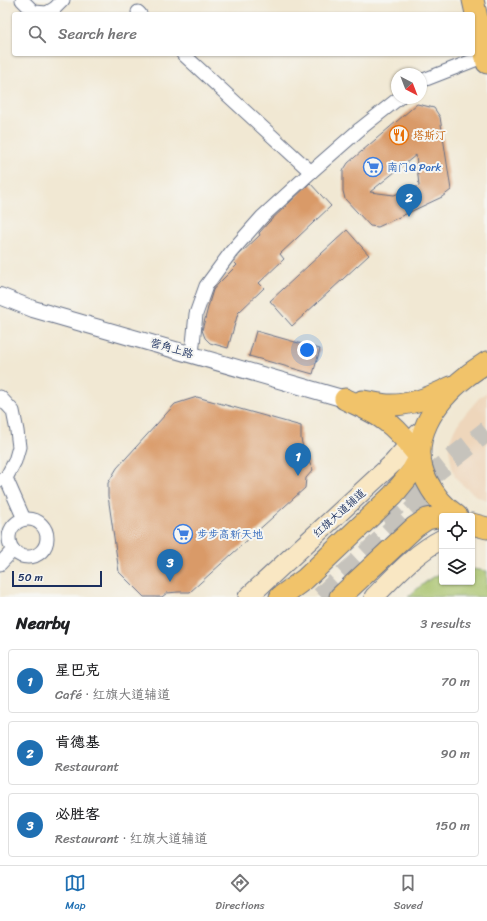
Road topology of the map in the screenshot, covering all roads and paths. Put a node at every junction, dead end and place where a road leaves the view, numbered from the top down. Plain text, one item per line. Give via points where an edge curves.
1 (22, 0) edge
2 (63, 0) edge
3 (473, 0) edge
4 (34, 12) edge
5 (49, 12) edge
6 (185, 56) edge
7 (486, 60) edge
8 (427, 79) edge
9 (391, 104) edge
10 (310, 172) junction
11 (0, 296) edge
12 (192, 354) junction
13 (487, 362) edge
14 (457, 384) junction
15 (0, 397) edge
16 (345, 399) junction
17 (414, 451) junction
18 (3, 479) edge
19 (453, 513) edge
20 (24, 519) junction
21 (439, 520) edge
22 (439, 540) edge
23 (12, 550) junction
24 (0, 564) edge
25 (248, 597) edge
26 (280, 597) edge
27 (340, 597) edge
28 (374, 597) edge

1 - 4 street
2 - 5 street
3 - 7 main road
6 - 10 street
7 - 8 street
9 - 10 street
10 - 12 street via 262,217 231,252 206,286 196,314
11 - 12 street, 营角上路 via 33,309
12 - 16 street, 营角上路
13 - 14 main road
14 - 16 main road via 422,400 396,405
14 - 17 main road via 425,426 419,448
15 - 18 street via 13,411 19,447 15,461
16 - 17 main road via 395,428
17 - 19 main road via 430,487
17 - 25 main road, 红旗大道辅道 via 393,463
17 - 26 main road via 411,473 393,495 305,579
18 - 20 street
20 - 23 street via 13,525 10,531 8,538
20 - 23 street via 36,520 45,529 45,547 41,552 29,557 23,557
21 - 27 main road via 427,519 415,526
22 - 28 main road via 418,554
23 - 24 street

